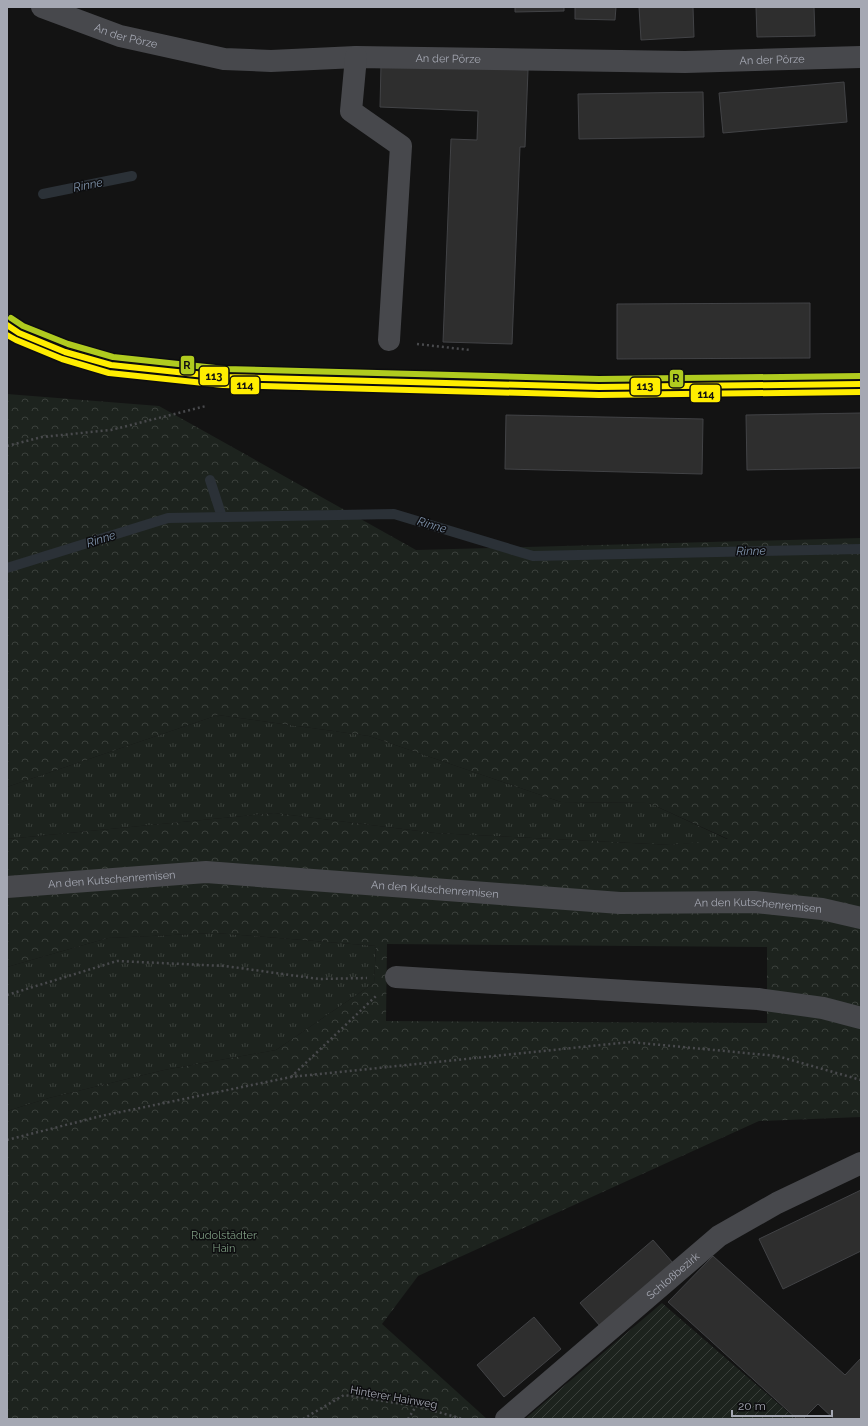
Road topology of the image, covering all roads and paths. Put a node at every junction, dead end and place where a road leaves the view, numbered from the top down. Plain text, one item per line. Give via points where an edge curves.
1 (42, 7) edge
2 (356, 57) junction
3 (861, 57) edge
4 (7, 325) edge
5 (389, 340) dead end
6 (442, 347) dead end
7 (470, 350) dead end
8 (224, 377) junction
9 (861, 384) edge
10 (7, 446) edge
11 (7, 887) edge
12 (861, 918) edge
13 (396, 978) junction
14 (7, 996) edge
15 (861, 1018) edge
16 (291, 1077) junction
17 (861, 1080) edge
18 (7, 1140) edge
19 (861, 1163) edge
20 (416, 1406) junction
21 (303, 1419) edge
22 (408, 1419) edge
23 (463, 1419) edge
24 (506, 1419) edge

1 - 2 street, An der Pörze via 120,36 224,59 271,61
2 - 3 street, An der Pörze via 685,62
2 - 5 street via 351,111 401,146
4 - 8 main road via 19,333 64,352 111,365
6 - 7 path
8 - 9 main road via 599,387
8 - 10 path via 206,406 111,430 42,437
11 - 12 street, An den Kutschenremisen via 206,872 620,904 755,902 822,909
13 - 14 path via 319,979 225,966 117,961
13 - 15 street via 758,999 823,1008
13 - 16 path
16 - 17 path via 630,1042 777,1056
16 - 18 path via 101,1116
19 - 24 street, Schloßbezirk via 777,1203 719,1236
20 - 21 path, Hinterer Hainweg via 344,1396
20 - 22 path
20 - 23 path, Hinterer Hainweg

